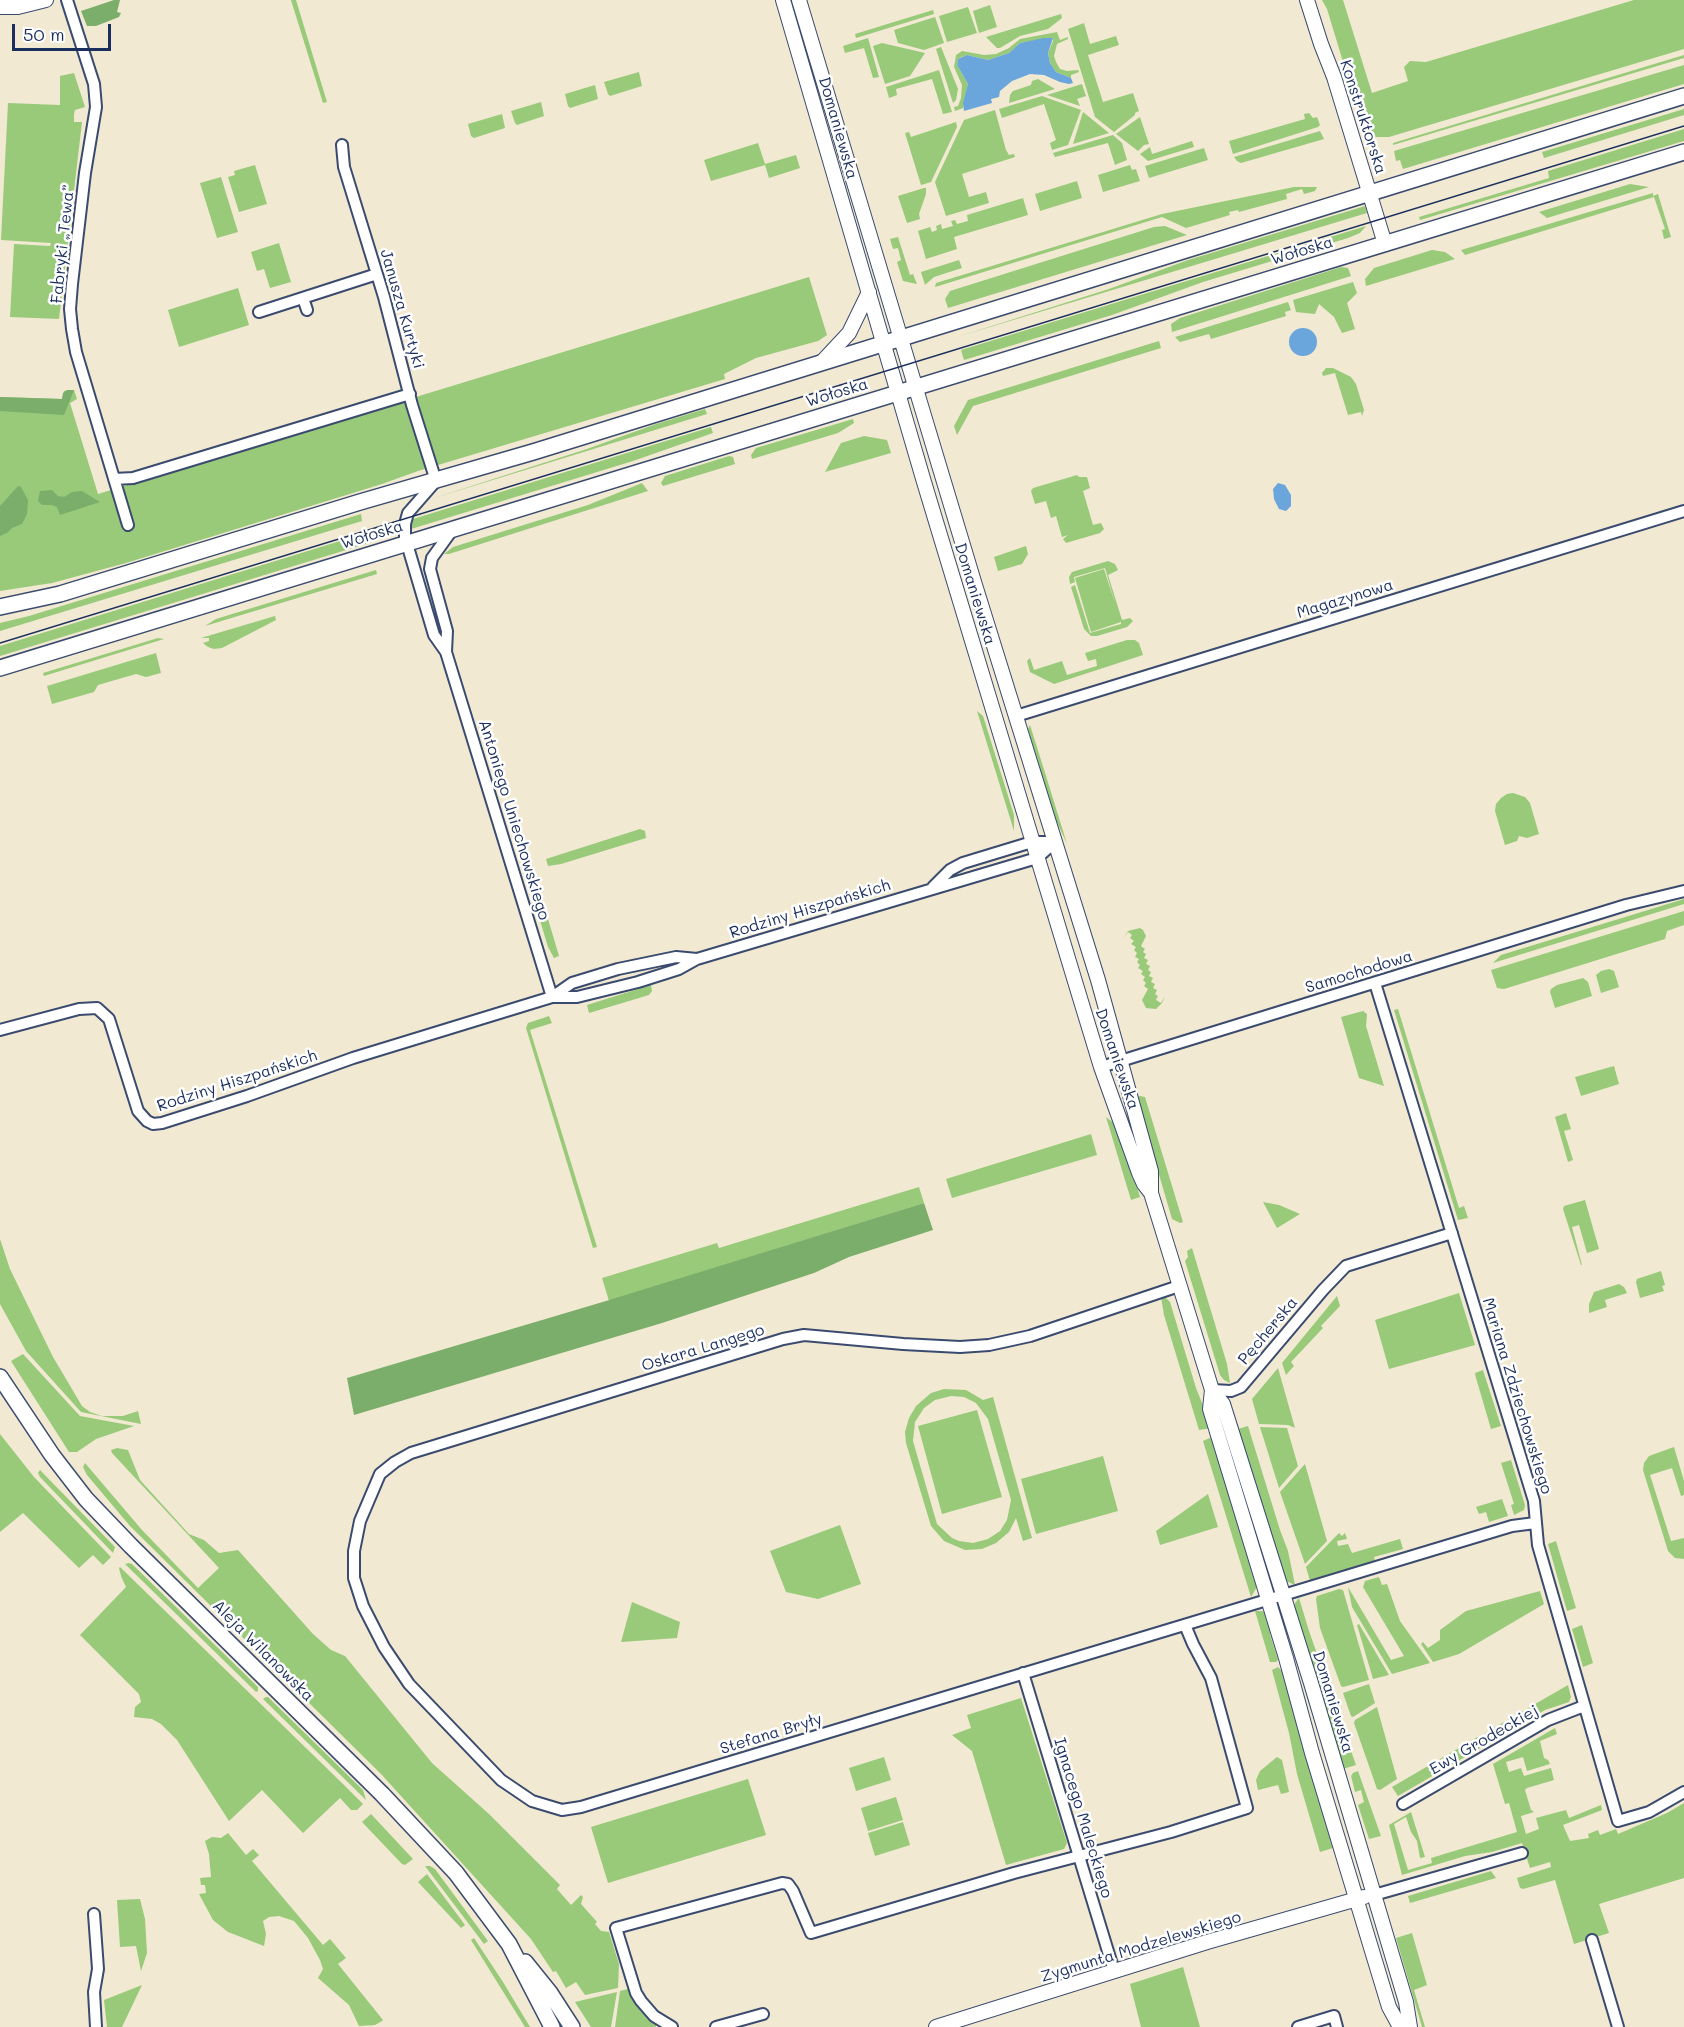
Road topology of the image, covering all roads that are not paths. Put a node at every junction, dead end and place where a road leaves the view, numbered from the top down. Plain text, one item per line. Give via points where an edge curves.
1 (45, 0) edge
2 (67, 0) edge
3 (783, 0) edge
4 (800, 0) edge
5 (1307, 0) edge
6 (0, 7) edge
7 (1684, 96) edge
8 (342, 145) dead end
9 (1684, 152) edge
10 (1370, 192) junction
11 (1385, 244) junction
12 (377, 274) junction
13 (869, 292) junction
14 (303, 298) junction
15 (307, 310) dead end
16 (259, 312) dead end
17 (901, 339) junction
18 (884, 344) junction
19 (821, 363) junction
20 (915, 387) junction
21 (898, 393) junction
22 (410, 394) junction
23 (114, 479) junction
24 (436, 481) junction
25 (1684, 511) edge
26 (128, 525) dead end
27 (453, 529) junction
28 (406, 543) junction
29 (0, 607) edge
30 (446, 652) junction
31 (0, 668) edge
32 (1016, 716) junction
33 (1032, 842) junction
34 (1055, 842) junction
35 (1037, 858) junction
36 (1684, 885) edge
37 (932, 888) junction
38 (1684, 891) edge
39 (1626, 905) junction
40 (697, 959) junction
41 (1376, 983) junction
42 (552, 997) junction
43 (0, 1030) edge
44 (1120, 1061) junction
45 (1101, 1067) junction
46 (1151, 1193) junction
47 (1452, 1233) junction
48 (1179, 1286) junction
49 (0, 1377) edge
50 (1212, 1390) junction
51 (1535, 1524) junction
52 (1283, 1595) junction
53 (1268, 1599) junction
54 (363, 1606) joint
55 (1185, 1625) junction
56 (1023, 1673) junction
57 (1584, 1706) junction
58 (1684, 1792) edge
59 (1402, 1804) dead end
60 (1522, 1853) dead end
61 (1079, 1856) junction
62 (1374, 1895) junction
63 (1357, 1900) junction
64 (94, 1914) dead end
65 (1592, 1940) dead end
66 (509, 1944) junction
67 (1114, 1971) junction
68 (763, 2014) dead end
69 (971, 2022) edge
70 (96, 2027) edge
71 (552, 2027) edge
72 (572, 2027) edge
73 (672, 2027) edge
74 (716, 2027) edge
75 (936, 2027) edge
76 (1298, 2027) edge
77 (1337, 2027) edge
78 (1400, 2027) edge
79 (1410, 2027) edge
80 (1618, 2027) edge

1 - 6 street
2 - 23 street, Fabryki „Tewa” via 94,84 96,107 70,309 76,352
3 - 13 street, Domaniewska
4 - 17 street, Domaniewska
5 - 10 street, Konstruktorska
7 - 10 main road, Wołoska
8 - 12 street, Janusza Kurtyki via 344,167
9 - 11 main road, Wołoska
10 - 11 street, Konstruktorska
10 - 17 main road, Wołoska
11 - 20 main road, Wołoska
12 - 14 street
12 - 22 street, Janusza Kurtyki
13 - 18 street, Domaniewska
13 - 19 street via 849,333
14 - 15 street
14 - 16 street
17 - 18 main road, Wołoska
17 - 20 street, Domaniewska
18 - 19 main road, Wołoska
18 - 21 street, Domaniewska
19 - 24 main road, Wołoska
20 - 21 main road, Wołoska
20 - 32 street, Domaniewska
21 - 27 main road, Wołoska
21 - 33 street, Domaniewska
22 - 23 street via 134,478
22 - 24 street, Janusza Kurtyki
23 - 26 street, Fabryki „Tewa”
24 - 28 street, Antoniego Uniechowskiego via 408,513
24 - 29 main road, Wołoska via 72,590
25 - 32 street, Magazynowa
27 - 28 main road, Wołoska
27 - 30 street, Antoniego Uniechowskiego via 432,558 430,569 447,630
28 - 30 street, Antoniego Uniechowskiego via 434,634
28 - 31 main road, Wołoska
30 - 42 street, Antoniego Uniechowskiego
32 - 34 street, Domaniewska
33 - 34 street, Rodziny Hiszpańskich
33 - 35 street, Domaniewska
33 - 37 street, Rodziny Hiszpańskich via 957,866
34 - 35 street, Rodziny Hiszpańskich
34 - 44 street, Domaniewska
35 - 37 street, Rodziny Hiszpańskich
35 - 45 street, Domaniewska
36 - 39 street, Samochodowa
37 - 40 street, Rodziny Hiszpańskich
38 - 39 street, Samochodowa
39 - 41 street, Samochodowa
40 - 42 street, Rodziny Hiszpańskich via 679,969 577,998
40 - 42 street, Rodziny Hiszpańskich via 676,957 618,969 572,984
41 - 44 street, Samochodowa
41 - 47 street, Mariana Zdziechowskiego
42 - 43 street, Rodziny Hiszpańskich via 153,1124 138,1111 109,1019 97,1008 79,1009
44 - 45 street, Samochodowa
44 - 46 street, Domaniewska via 1151,1171
45 - 46 street, Domaniewska via 1139,1173
46 - 48 street, Domaniewska
47 - 50 street, Pęcherska via 1350,1263 1240,1387 1231,1391
47 - 51 street, Mariana Zdziechowskiego via 1534,1501
48 - 50 street, Domaniewska
48 - 54 street, Oskara Langego via 993,1345 960,1347 804,1335 783,1339 411,1454 380,1474 360,1521 354,1578
49 - 66 main road, Aleja Wilanowska via 86,1499 390,1802 456,1873
50 - 52 street, Domaniewska via 1223,1404
50 - 53 street, Domaniewska via 1210,1409
51 - 52 street, Stefana Bryły via 1512,1526
51 - 57 street, Mariana Zdziechowskiego
52 - 53 street, Stefana Bryły
52 - 62 street, Domaniewska
53 - 55 street, Stefana Bryły
53 - 63 street, Domaniewska
54 - 56 street, Stefana Bryły via 405,1679 501,1780 532,1801 562,1810
55 - 56 street, Stefana Bryły
55 - 61 street via 1211,1678 1247,1808
56 - 61 street, Ignacego Maleckiego
57 - 58 street, Mariana Zdziechowskiego via 1617,1821 1648,1812
57 - 59 street, Ewy Grodeckiej via 1548,1720
60 - 62 street
61 - 67 street, Ignacego Maleckiego
61 - 73 street via 811,1933 793,1891 782,1882 616,1928 636,1993 654,2016
62 - 63 street, Zygmunta Modzelewskiego
62 - 79 street, Domaniewska
63 - 67 street, Zygmunta Modzelewskiego
63 - 78 street, Domaniewska via 1389,2007
64 - 70 street via 98,1969 94,1992
65 - 80 street
66 - 71 main road, Aleja Wilanowska
66 - 72 main road, Aleja Wilanowska via 537,1975
67 - 69 street, Zygmunta Modzelewskiego
68 - 74 street
69 - 75 street, Zygmunta Modzelewskiego
76 - 77 street via 1334,2016

